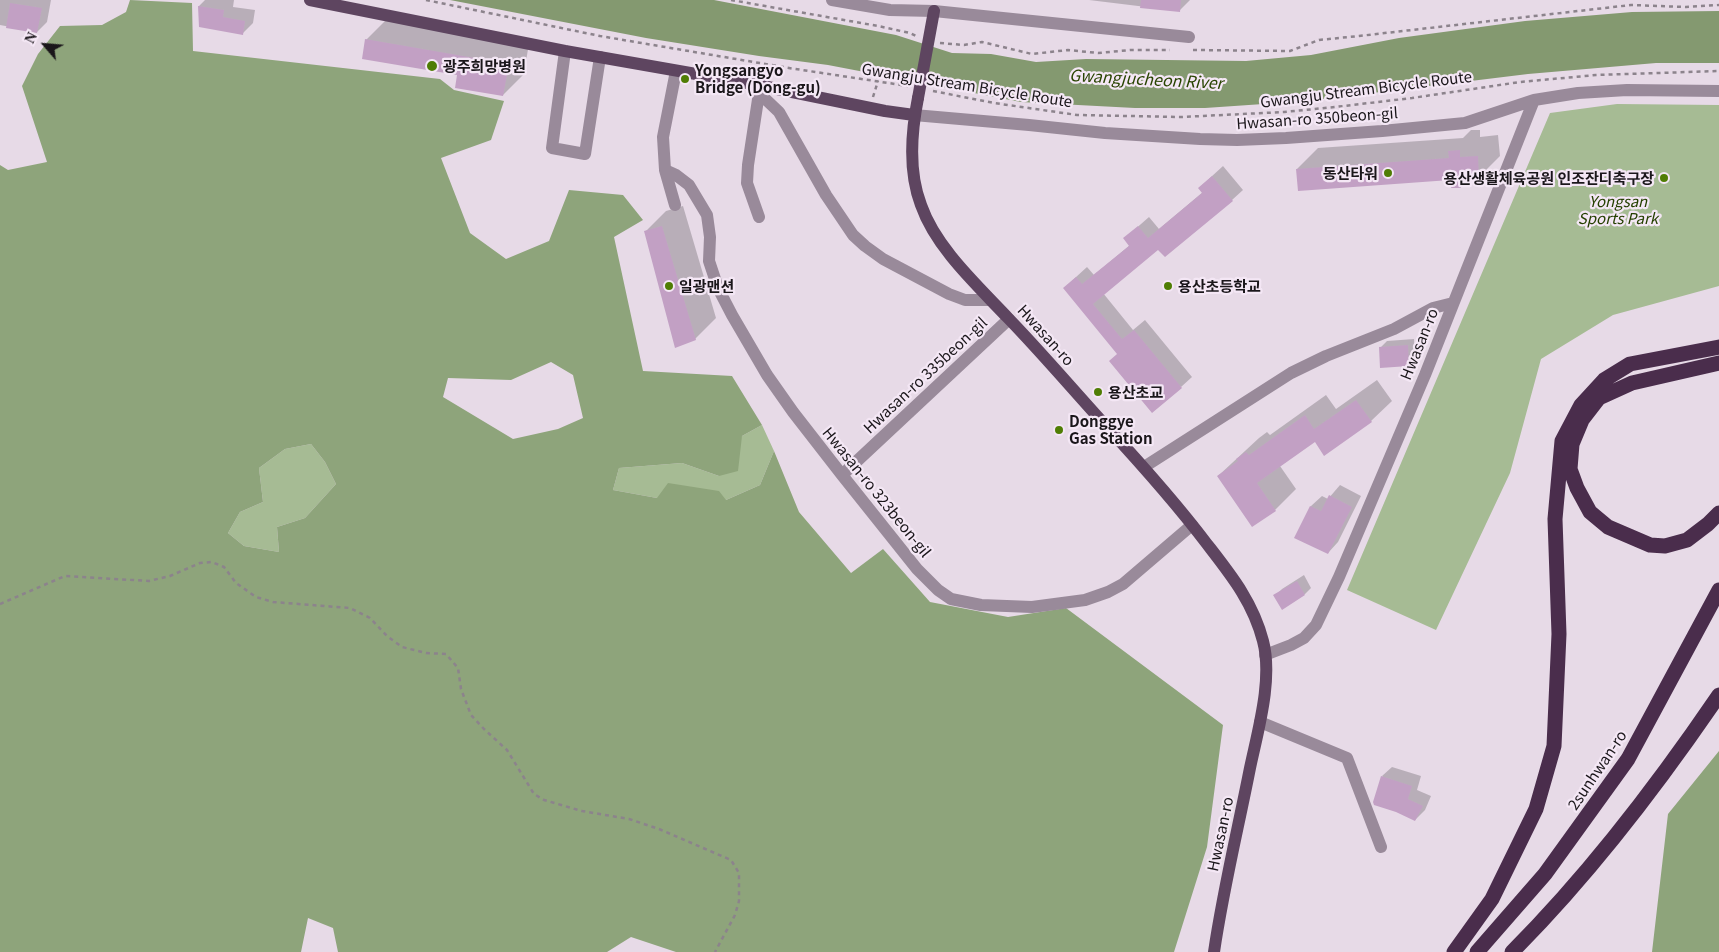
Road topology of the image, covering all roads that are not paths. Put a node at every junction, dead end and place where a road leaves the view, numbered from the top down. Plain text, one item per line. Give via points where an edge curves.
1 (310, 0) edge
2 (832, 0) edge
3 (934, 5) edge
4 (1189, 37) dead end
5 (565, 50) junction
6 (600, 57) junction
7 (676, 71) junction
8 (756, 88) junction
9 (1719, 91) edge
10 (1534, 100) junction
11 (914, 115) junction
12 (665, 170) junction
13 (675, 205) dead end
14 (759, 217) dead end
15 (990, 300) junction
16 (1454, 303) junction
17 (1009, 318) junction
18 (1719, 346) edge
19 (1719, 363) edge
20 (1144, 467) junction
21 (842, 475) junction
22 (1719, 513) edge
23 (1192, 525) junction
24 (1719, 590) edge
25 (1266, 654) junction
26 (1719, 695) edge
27 (1260, 722) junction
28 (1381, 847) dead end
29 (1214, 952) edge
30 (1454, 952) edge
31 (1477, 952) edge
32 (1512, 952) edge

1 - 5 main road
2 - 3 street via 890,10
3 - 4 street
3 - 11 main road, Hwasan-ro, bridge via 922,94
5 - 6 main road
5 - 6 street via 552,148 586,154
6 - 7 main road
7 - 8 main road
7 - 12 street via 663,137
8 - 11 main road
8 - 14 street via 747,183
8 - 15 street via 779,112 826,195 853,235 865,246 949,294 966,300
9 - 10 street, Hwasan-ro 350beon-gil via 1578,93
10 - 11 street, Hwasan-ro 350beon-gil via 1465,122 1237,140 1105,134
10 - 16 street, Hwasan-ro
11 - 15 main road, Hwasan-ro via 912,161 920,204 937,236
12 - 13 street
12 - 21 street, Hwasan-ro 323beon-gil via 689,185 707,215 709,261 732,315 777,390
15 - 17 main road, Hwasan-ro
16 - 20 street via 1433,308 1394,330 1291,373
16 - 25 street, Hwasan-ro via 1316,625 1304,638
17 - 20 main road, Hwasan-ro
17 - 21 street, Hwasan-ro 335beon-gil
18 - 30 highway via 1630,364 1604,380 1581,405 1562,441 1555,519 1559,634 1554,746 1536,809 1492,899
19 - 22 highway via 1632,383 1599,398 1582,420 1572,444 1570,469 1590,512 1608,528 1650,545 1665,546 1687,540
20 - 23 main road, Hwasan-ro
21 - 23 street, Hwasan-ro 323beon-gil via 930,583 951,599 981,605 1032,607 1085,600 1108,592 1123,584
23 - 25 main road, Hwasan-ro via 1240,586 1253,611
24 - 31 highway, 2sunhwan-ro via 1628,759 1545,874
25 - 27 main road, Hwasan-ro
26 - 32 highway via 1622,830
27 - 28 street via 1347,758
27 - 29 main road, Hwasan-ro via 1220,909

